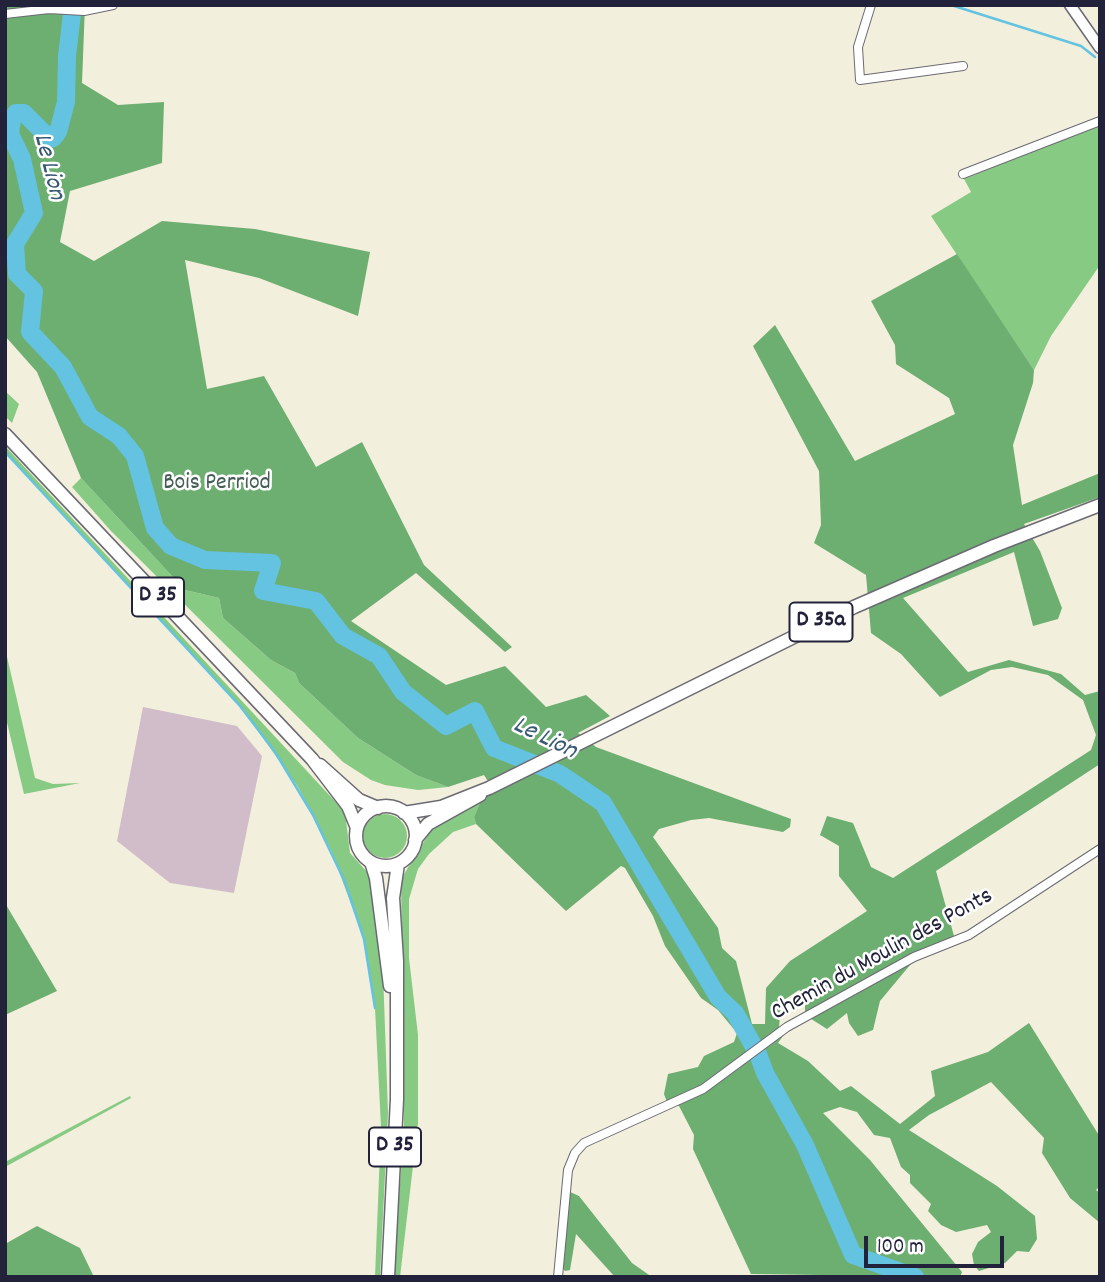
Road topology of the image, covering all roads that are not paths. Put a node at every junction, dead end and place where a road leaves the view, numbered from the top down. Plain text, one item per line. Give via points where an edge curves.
1 (113, 5) edge
2 (871, 5) edge
3 (1070, 5) edge
4 (5, 14) edge
5 (1100, 48) edge
6 (963, 66) dead end
7 (1100, 121) edge
8 (964, 174) dead end
9 (5, 434) edge
10 (1100, 505) edge
11 (312, 759) junction
12 (489, 788) junction
13 (378, 808) junction
14 (404, 813) junction
15 (357, 828) junction
16 (415, 840) junction
17 (1100, 849) edge
18 (371, 862) junction
19 (398, 863) junction
20 (396, 1018) junction
21 (388, 1277) edge
22 (558, 1277) edge

1 - 4 street via 84,11
2 - 6 street via 858,47 860,80
3 - 5 street
7 - 8 street
9 - 11 main road, D 35
10 - 12 main road, D 35a via 854,607
11 - 13 main road, D 35 via 359,800
11 - 15 main road, D 35 via 348,806
12 - 14 main road, D 35a via 441,807
12 - 16 main road, D 35a via 428,824
13 - 14 main road via 392,807
13 - 15 main road
14 - 16 main road via 412,822
15 - 18 main road via 357,845
16 - 19 main road
17 - 22 street, Chemin du Moulin des Ponts via 969,935 914,957 787,1027 703,1089 594,1137 575,1153 568,1170
18 - 19 main road via 384,866
18 - 20 main road, D 35
19 - 20 main road, D 35 via 393,898
20 - 21 main road, D 35 via 397,1099

